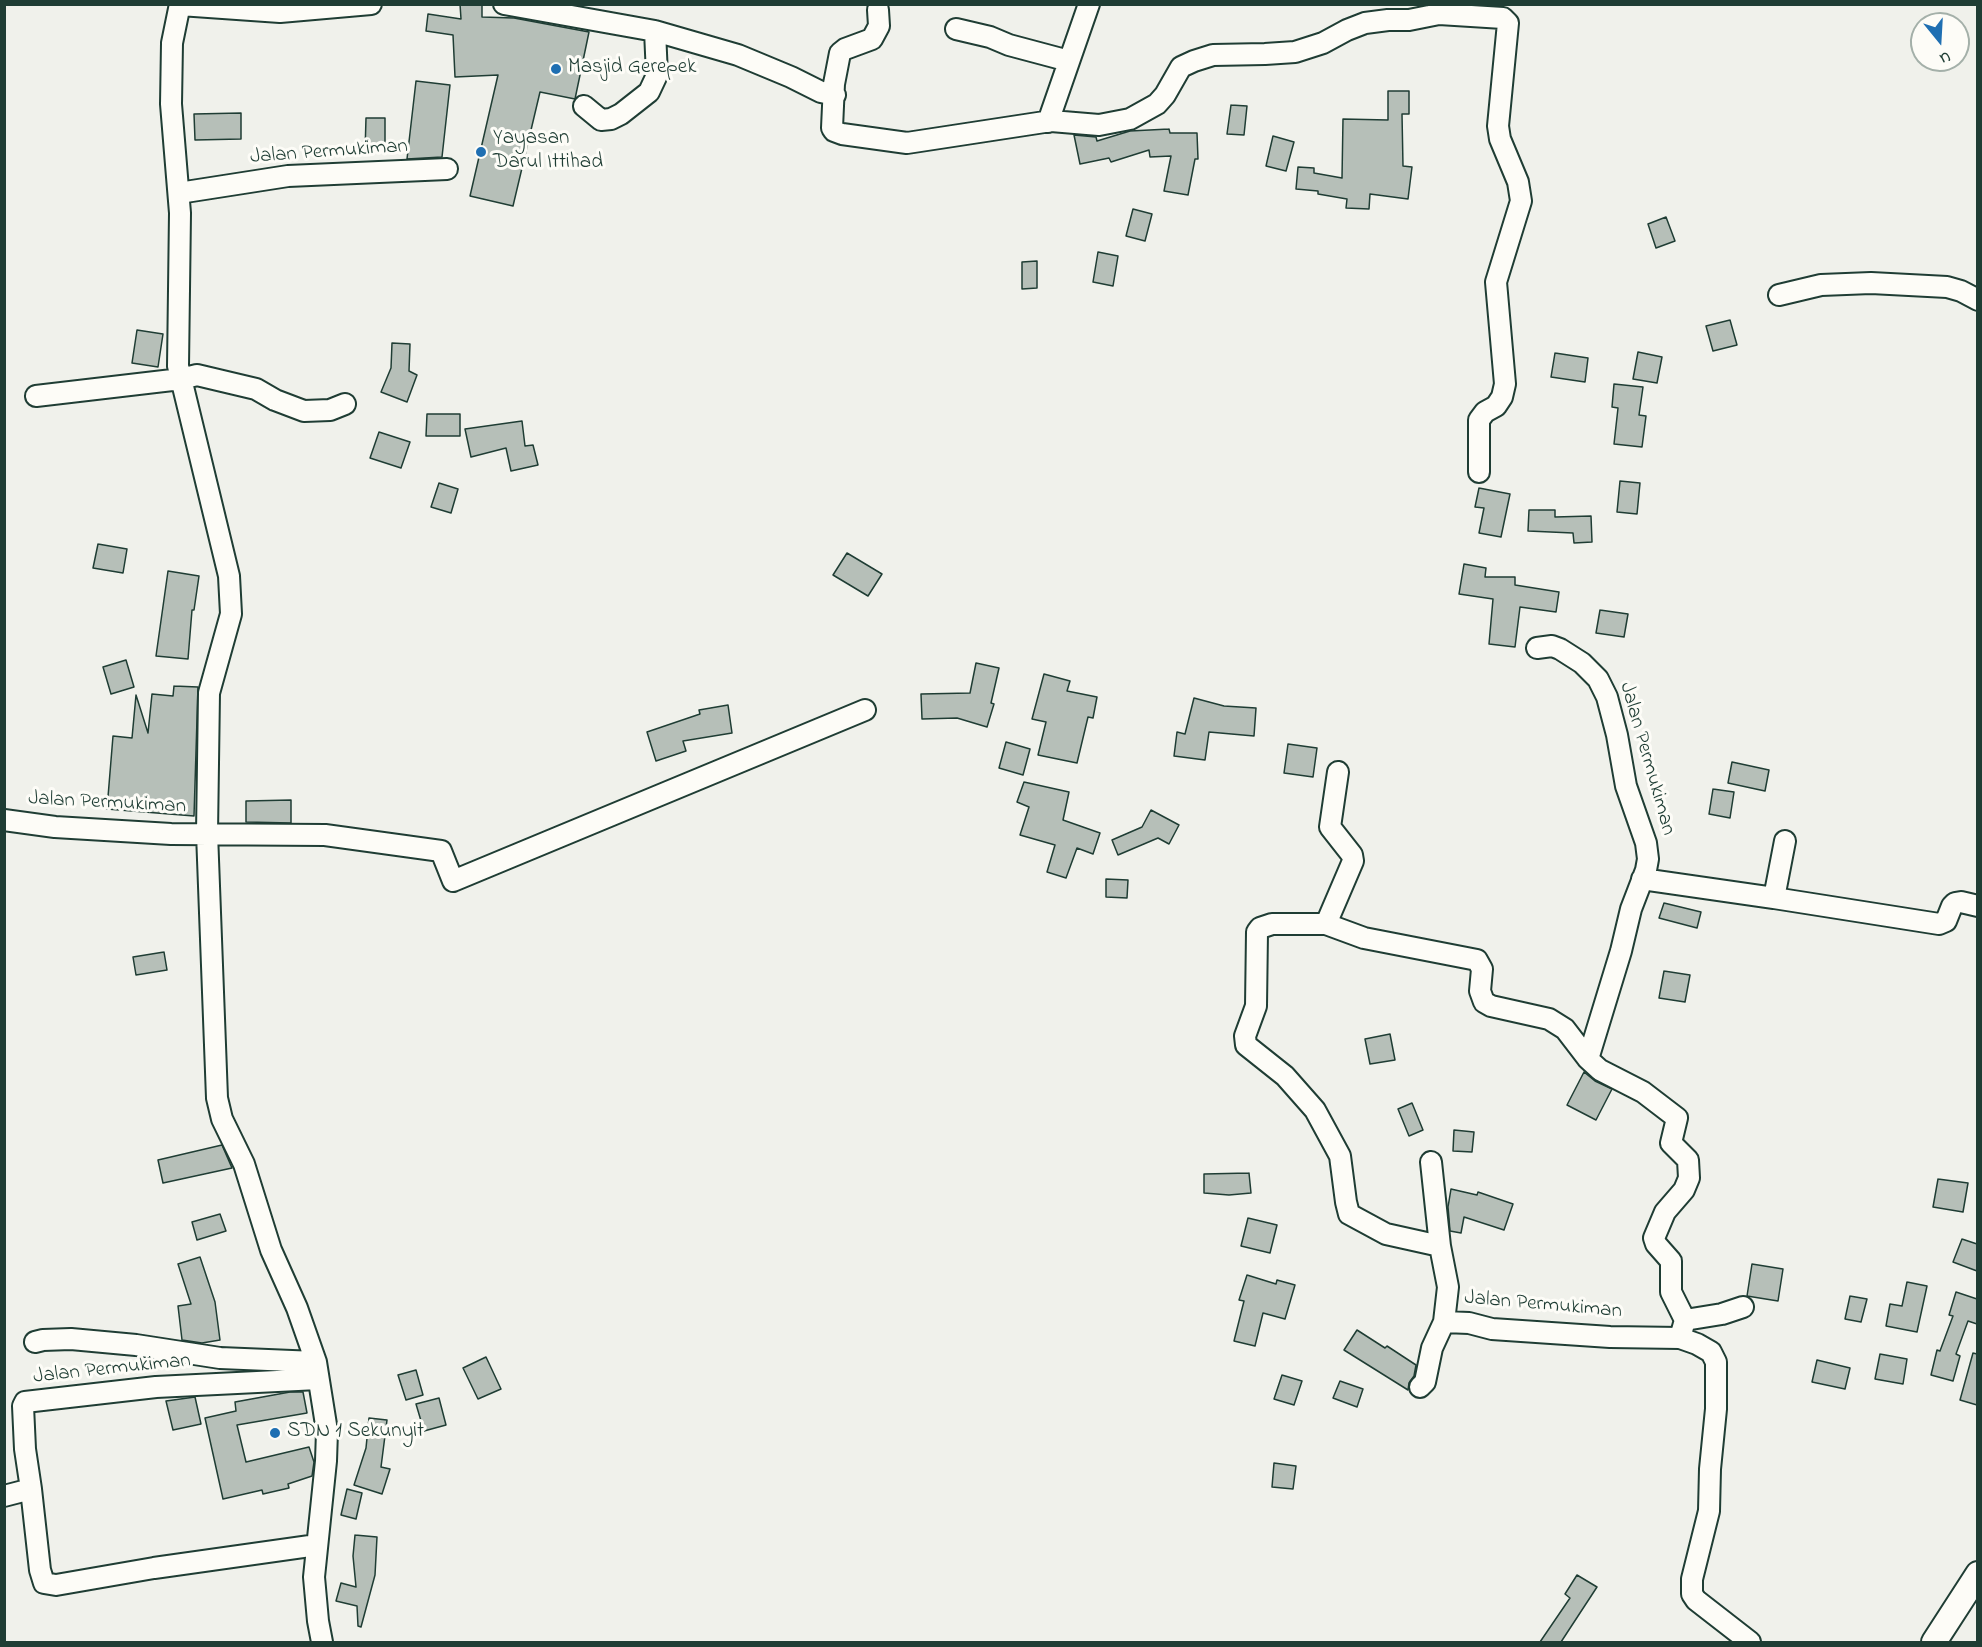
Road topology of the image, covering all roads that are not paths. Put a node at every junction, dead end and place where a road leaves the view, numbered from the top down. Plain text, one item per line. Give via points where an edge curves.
1 (371, 4) edge
2 (504, 4) edge
3 (1089, 4) edge
4 (180, 5) edge
5 (1438, 9) edge
6 (878, 10) dead end
7 (956, 29) dead end
8 (655, 31) junction
9 (1069, 61) junction
10 (835, 95) junction
11 (584, 106) dead end
12 (1048, 122) junction
13 (447, 169) dead end
14 (179, 193) junction
15 (1779, 295) dead end
16 (1977, 300) edge
17 (182, 379) junction
18 (36, 396) dead end
19 (345, 404) dead end
20 (1479, 472) dead end
21 (1537, 648) dead end
22 (865, 710) dead end
23 (1338, 772) dead end
24 (4, 820) edge
25 (207, 833) junction
26 (1785, 841) dead end
27 (1642, 879) junction
28 (1774, 898) junction
29 (1977, 906) edge
30 (1326, 924) junction
31 (1588, 1059) junction
32 (1431, 1162) dead end
33 (1440, 1246) junction
34 (1743, 1307) dead end
35 (1444, 1322) junction
36 (1682, 1329) junction
37 (35, 1342) dead end
38 (317, 1370) junction
39 (1420, 1387) dead end
40 (31, 1489) junction
41 (4, 1496) edge
42 (317, 1545) junction
43 (1977, 1574) edge
44 (322, 1642) edge
45 (1750, 1642) edge
46 (1934, 1642) edge

1 - 4 street via 280,12
2 - 8 street
3 - 9 street
4 - 14 street via 172,44 171,104
5 - 12 street via 1409,20 1365,23 1295,52 1214,55 1181,67 1157,104 1130,119 1099,125
5 - 20 street via 1503,18 1508,23 1498,126 1521,201 1496,282 1505,384 1496,406 1479,420
6 - 10 street via 879,26 872,39 840,53
7 - 9 street
8 - 10 street via 738,55
8 - 11 street via 657,75 649,92 611,119 601,120
9 - 12 street
10 - 12 street via 834,131 873,140 907,143
13 - 14 street, Jalan Permukiman via 288,176
14 - 17 street via 178,366
15 - 16 street via 1821,285 1871,283 1947,287
17 - 18 street
17 - 19 street via 197,375 237,384 304,411 330,410
17 - 25 street via 229,576 231,614 209,693
21 - 27 street, Jalan Permukiman via 1552,646 1582,663 1598,679 1607,697 1626,786 1646,843 1648,859
22 - 25 street, Jalan Permukiman via 453,881 441,851 326,835
23 - 30 street via 1330,827 1353,861
24 - 25 street, Jalan Permukiman via 55,827
25 - 38 street via 218,1104 244,1164 271,1250 297,1308
26 - 28 street
27 - 28 street
27 - 31 street, Jalan Permukiman
28 - 29 street via 1939,924 1946,921 1955,903
30 - 31 street via 1364,938 1477,960 1482,969 1480,991 1484,1002 1549,1019 1565,1029
30 - 33 street via 1272,924 1257,932 1257,1006 1245,1036 1246,1045 1285,1076 1315,1110 1340,1156 1349,1214 1386,1234
31 - 36 street via 1677,1118 1671,1143 1688,1160 1689,1178 1665,1212 1654,1238 1671,1261 1671,1292
32 - 33 street, Jalan Permukiman
33 - 35 street, Jalan Permukiman via 1448,1287
34 - 36 street, Jalan Permukiman
35 - 36 street, Jalan Permukiman via 1586,1335
35 - 39 street
36 - 45 street, Jalan Permukiman via 1711,1352 1716,1362 1709,1511 1692,1579 1692,1594
37 - 38 street via 71,1339 136,1345
38 - 40 street, Jalan Permukiman via 26,1402 25,1449
38 - 42 street via 327,1431
40 - 41 street
40 - 42 street via 44,1583 56,1585
42 - 44 street via 314,1577
43 - 46 street

